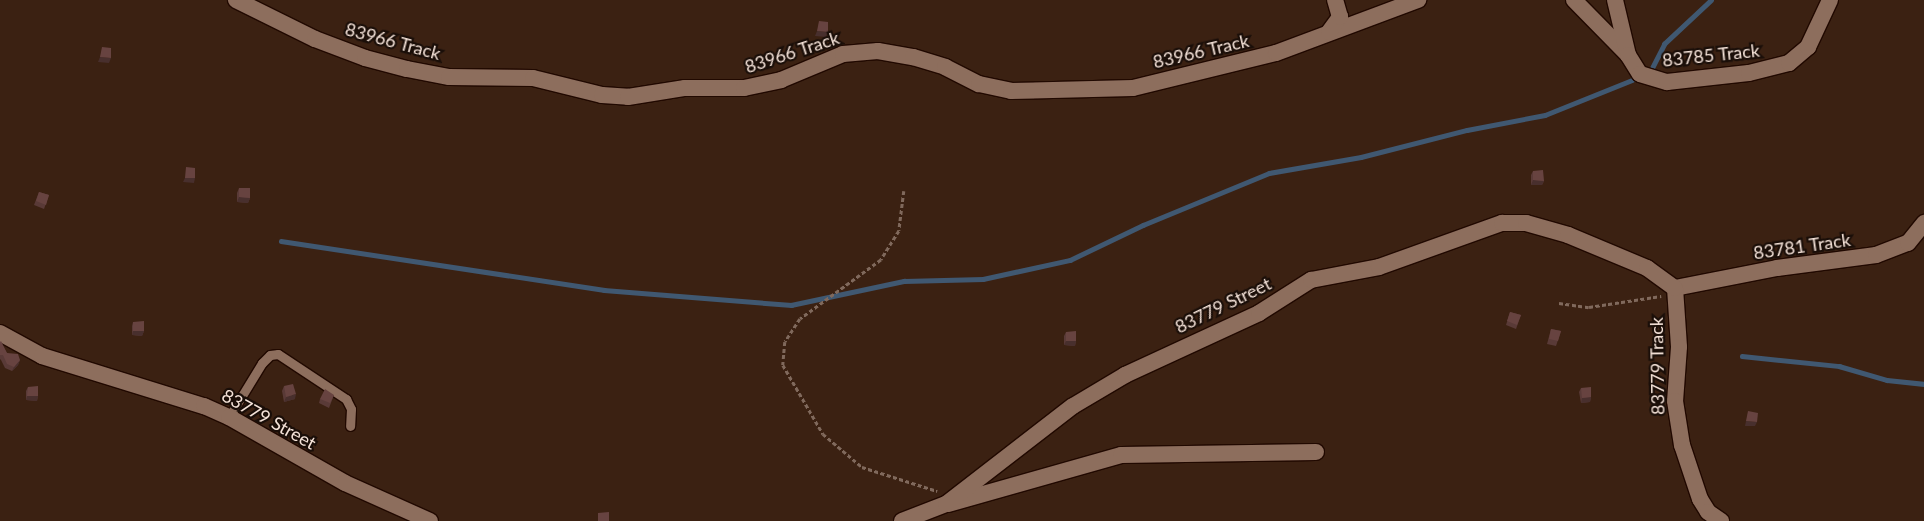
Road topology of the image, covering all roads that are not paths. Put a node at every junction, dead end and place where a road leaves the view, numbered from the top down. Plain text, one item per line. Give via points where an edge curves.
1 (236, 0) edge
2 (1336, 0) edge
3 (1418, 0) edge
4 (1574, 0) edge
5 (1614, 0) edge
6 (1830, 0) edge
7 (1329, 32) junction
8 (1628, 55) junction
9 (1924, 222) edge
10 (1675, 291) junction
11 (0, 333) edge
12 (229, 417) junction
13 (350, 426) dead end
14 (1316, 452) dead end
15 (950, 501) junction
16 (430, 521) edge
17 (902, 521) edge
18 (1721, 521) edge

1 - 7 street, 83966 Track via 315,39 365,58 407,69 448,77 533,78 628,98 685,88 744,88 782,80 843,54 878,51 914,57 945,67 979,84 1011,91 1133,88 1276,53
2 - 7 street via 1340,17
3 - 7 street, 83966 Track
4 - 8 street
5 - 8 street, 83785 Track
6 - 8 street, 83785 Track via 1808,47 1789,63 1774,68 1667,82 1640,74
9 - 10 street, 83781 Track via 1908,243 1876,255 1777,268
10 - 15 street, 83779 Street via 1647,268 1546,228 1526,223 1502,223 1379,267 1311,280 1259,313 1125,375 1073,406
10 - 18 street, 83779 Track via 1679,347 1675,401 1682,444 1700,499 1708,512
11 - 12 street, 83779 Street via 42,356 204,406
12 - 13 lane via 262,363 270,355 278,354 346,399 351,409
12 - 16 street, 83779 Street via 345,483
14 - 15 street via 1121,455
15 - 17 street, 83779 Street

